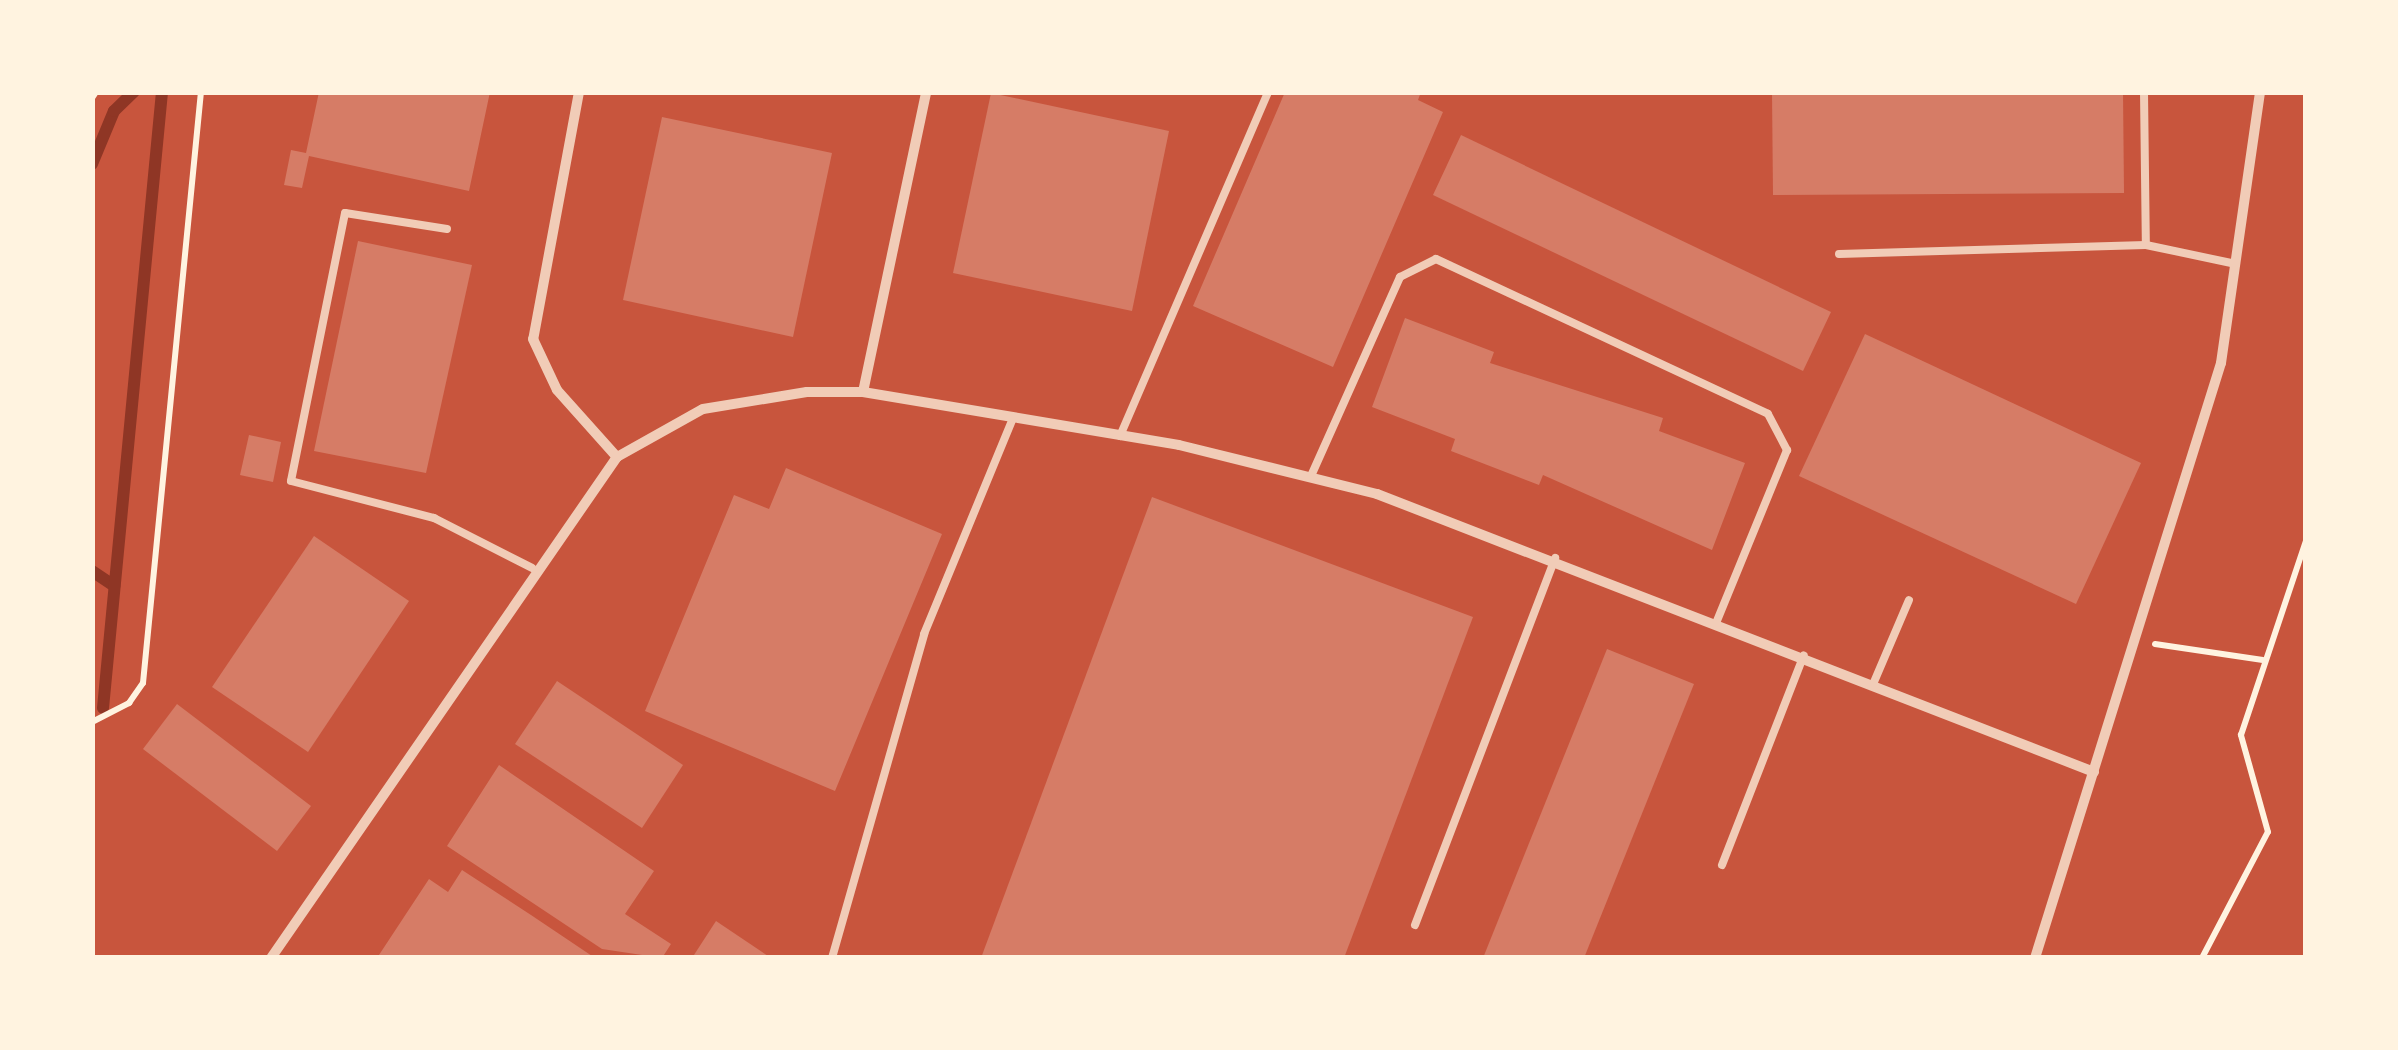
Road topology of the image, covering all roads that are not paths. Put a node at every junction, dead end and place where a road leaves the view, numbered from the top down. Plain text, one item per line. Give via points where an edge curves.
1 (578, 92) edge
2 (926, 92) edge
3 (1268, 92) edge
4 (2144, 92) edge
5 (2260, 92) edge
6 (447, 229) dead end
7 (2146, 246) junction
8 (1839, 254) dead end
9 (2236, 264) junction
10 (863, 392) junction
11 (1012, 420) junction
12 (1120, 436) junction
13 (617, 457) junction
14 (1311, 476) junction
15 (1556, 558) junction
16 (532, 568) junction
17 (1909, 600) dead end
18 (1717, 621) junction
19 (1804, 655) junction
20 (1874, 682) junction
21 (2094, 772) junction
22 (1722, 865) dead end
23 (1415, 925) dead end
24 (271, 958) edge
25 (832, 958) edge
26 (2035, 958) edge

1 - 13 street via 533,339 557,390
2 - 10 street
3 - 12 lane
4 - 7 lane
5 - 9 street
6 - 16 lane via 345,213 292,481 434,518
7 - 8 lane
7 - 9 lane
9 - 21 street via 2216,380
10 - 11 street
10 - 13 street via 703,409
11 - 12 street
11 - 25 lane via 924,634
12 - 14 street
13 - 16 street
14 - 15 street
14 - 18 lane via 1400,278 1436,258 1768,414 1787,450
15 - 18 street
15 - 23 lane
16 - 24 street
17 - 20 lane
18 - 19 street
19 - 20 street
19 - 22 lane
20 - 21 street
21 - 26 street

